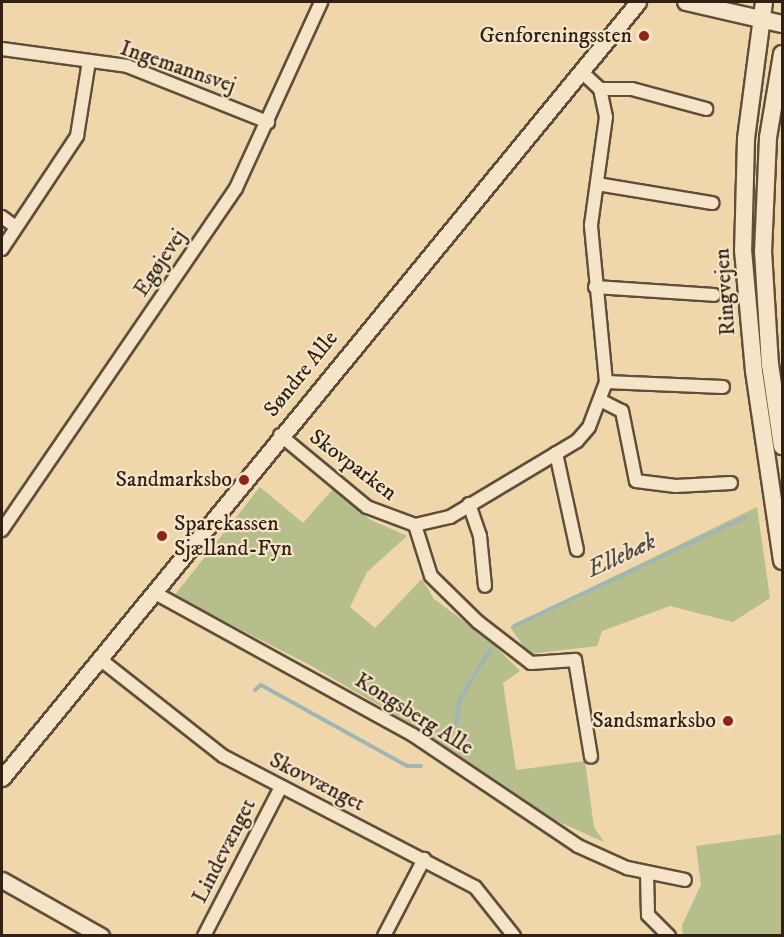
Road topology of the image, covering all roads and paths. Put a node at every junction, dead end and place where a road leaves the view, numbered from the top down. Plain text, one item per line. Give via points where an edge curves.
1 (321, 2) edge
2 (638, 2) edge
3 (686, 2) edge
4 (764, 2) edge
5 (762, 19) junction
6 (783, 24) edge
7 (2, 49) edge
8 (783, 54) edge
9 (89, 62) junction
10 (582, 72) junction
11 (600, 89) junction
12 (706, 109) dead end
13 (268, 122) junction
14 (597, 184) junction
15 (711, 203) dead end
16 (2, 217) edge
17 (16, 227) junction
18 (2, 249) edge
19 (595, 287) junction
20 (714, 295) dead end
21 (606, 382) junction
22 (723, 387) dead end
23 (602, 401) junction
24 (280, 435) junction
25 (783, 446) edge
26 (556, 453) junction
27 (732, 483) dead end
28 (469, 504) junction
29 (415, 525) junction
30 (2, 530) edge
31 (577, 550) dead end
32 (783, 561) edge
33 (484, 586) dead end
34 (155, 593) junction
35 (101, 660) junction
36 (591, 757) dead end
37 (2, 777) edge
38 (281, 787) junction
39 (424, 859) junction
40 (2, 868) edge
41 (647, 874) junction
42 (2, 880) edge
43 (685, 880) dead end
44 (44, 904) junction
45 (101, 936) edge
46 (204, 936) edge
47 (384, 936) edge
48 (514, 936) edge
49 (669, 936) edge

1 - 13 street, Egøjevej
2 - 10 street, Søndre Alle
3 - 5 main road
4 - 5 main road, Ringvejen
5 - 6 main road
5 - 32 main road, Ringvejen via 746,140 743,250 754,371
7 - 9 street, Ingemannsvej
8 - 25 main road, Ringvejen via 768,138 764,251 770,364
9 - 13 street, Ingemannsvej via 127,66
9 - 17 street via 77,136
10 - 11 street
10 - 24 street, Søndre Alle
11 - 12 street via 632,89
11 - 14 street via 606,117
13 - 30 street, Egøjevej via 236,188
14 - 15 street
14 - 19 street via 591,225
16 - 17 street
17 - 18 street
19 - 20 street
19 - 21 street
21 - 22 street
21 - 23 street
23 - 26 street via 577,441
23 - 27 street via 622,411 636,481 676,486
24 - 29 street, Skovparken via 367,507
24 - 34 street, Søndre Alle
26 - 28 street
26 - 31 street
28 - 29 street via 435,523
28 - 33 street via 480,536
29 - 36 street via 431,576 478,622 531,663 575,660
34 - 35 street, Søndre Alle
34 - 41 street, Kongsberg Alle via 413,735 578,846
35 - 37 street, Søndre Alle
35 - 38 street, Skovvænget via 207,745
38 - 39 street, Skovvænget
38 - 46 street, Lindevænget
39 - 47 street
39 - 48 street, Skovvænget via 475,886
40 - 44 street
41 - 43 street, Kongsberg Alle
41 - 49 street via 648,915
42 - 44 street
44 - 45 street

